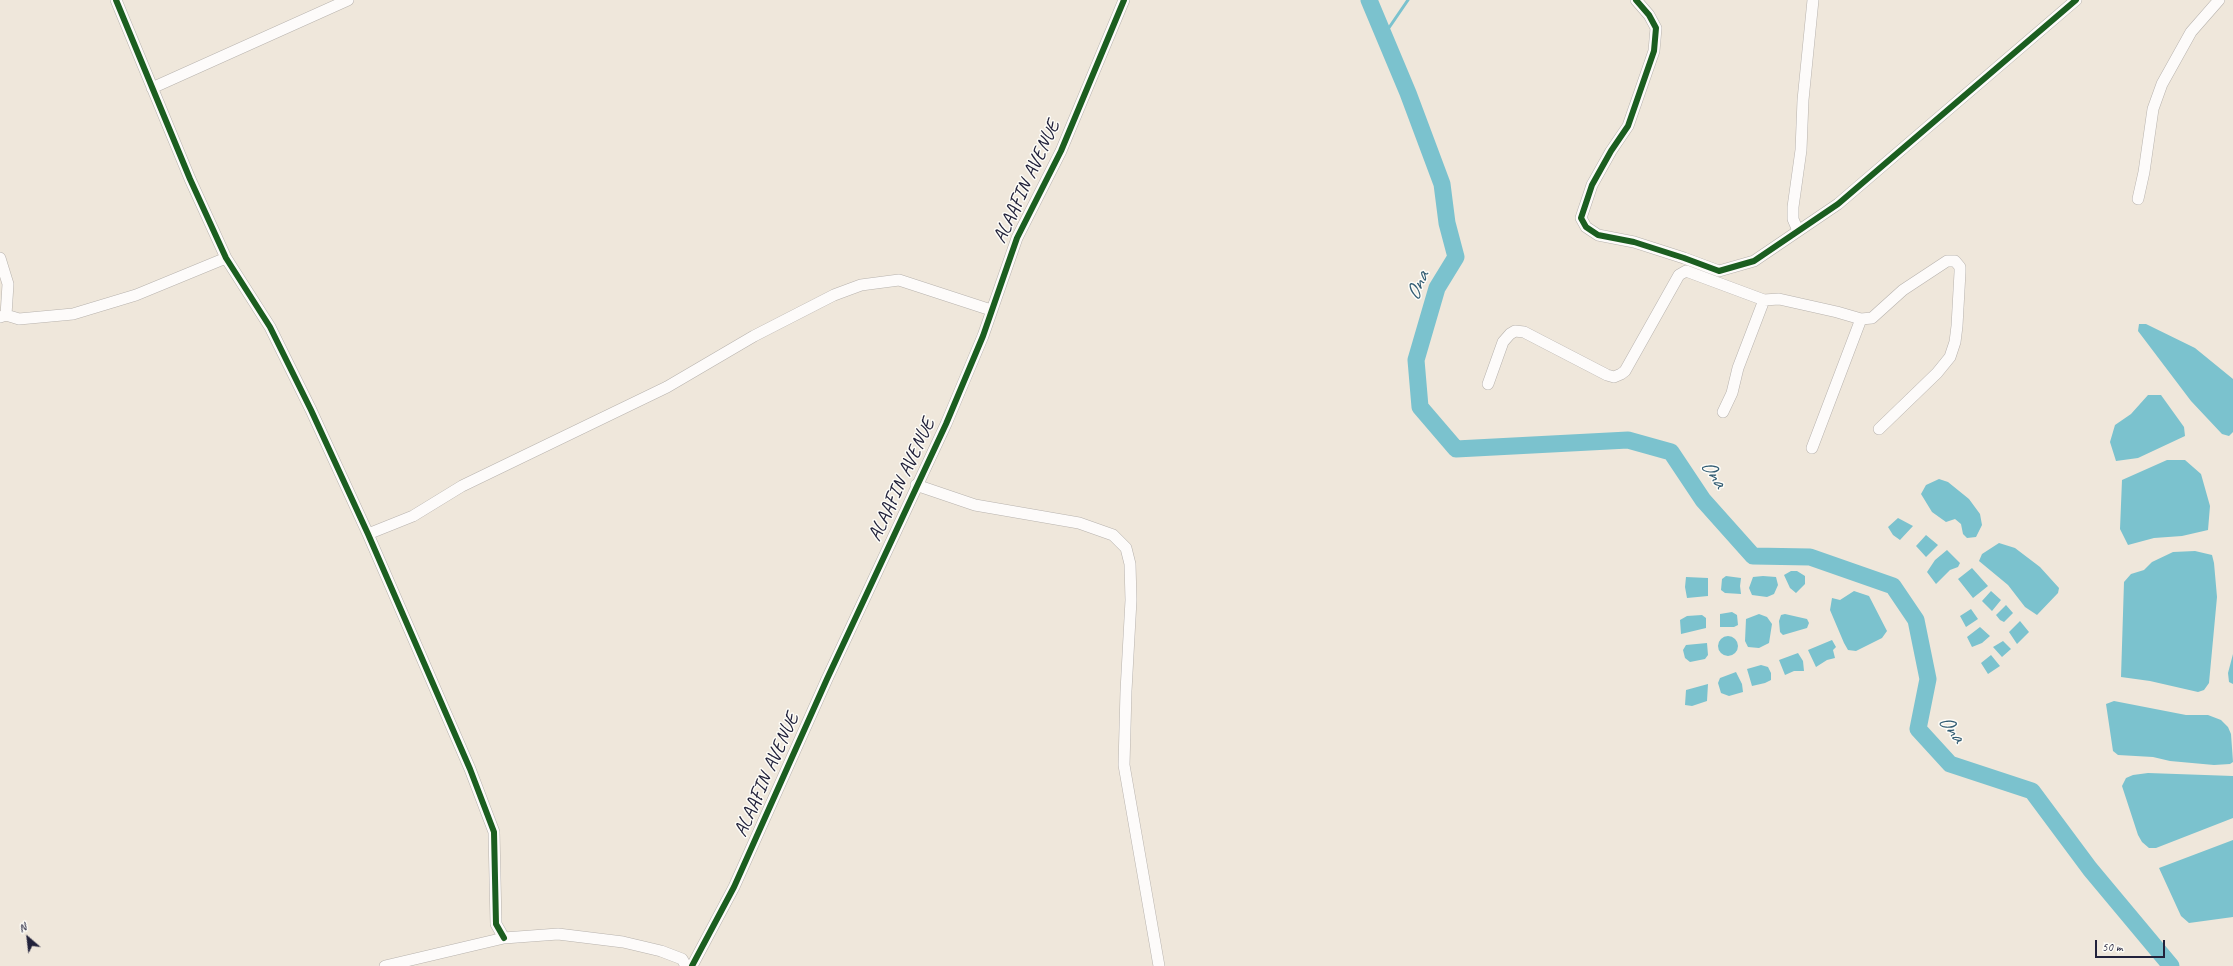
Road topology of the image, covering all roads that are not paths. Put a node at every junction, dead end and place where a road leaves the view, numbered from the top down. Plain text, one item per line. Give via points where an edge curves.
1 (116, 0) edge
2 (348, 0) edge
3 (1124, 0) edge
4 (1636, 0) edge
5 (1813, 0) edge
6 (2076, 0) edge
7 (2219, 0) edge
8 (152, 88) junction
9 (2138, 199) dead end
10 (1798, 231) junction
11 (0, 258) edge
12 (226, 258) junction
13 (1728, 268) junction
14 (1726, 288) junction
15 (1764, 300) junction
16 (991, 310) junction
17 (3, 316) edge
18 (1860, 319) junction
19 (1488, 384) dead end
20 (1723, 412) dead end
21 (1879, 429) dead end
22 (1812, 448) dead end
23 (916, 486) junction
24 (368, 534) junction
25 (504, 938) junction
26 (385, 966) edge
27 (686, 966) edge
28 (692, 966) edge
29 (1159, 966) edge

1 - 8 street
2 - 8 street
3 - 16 street, ALAAFIN AVENUE via 1060,151 1017,238
4 - 13 street via 1649,14 1656,28 1654,51 1628,126 1592,185 1581,218 1586,227 1598,235 1634,242 1719,271
5 - 10 street via 1801,150 1793,207 1793,219
6 - 10 street via 1838,204
7 - 9 street via 2191,32 2162,84 2153,109
8 - 12 street
10 - 13 street via 1754,261
11 - 17 street via 8,284
12 - 17 street via 136,295 73,314 19,319
12 - 24 street via 270,327
13 - 14 street
14 - 15 street
14 - 19 street via 1691,272 1679,275 1625,371 1617,376 1607,375 1524,332 1515,331 1503,342
15 - 18 street via 1779,299
15 - 20 street
16 - 23 street, ALAAFIN AVENUE via 960,390
16 - 24 street via 899,280 861,285 834,295 754,336 667,387 462,486 413,516
18 - 21 street via 1872,318 1903,290 1946,261 1952,260 1958,264 1960,272 1957,326 1950,357
18 - 22 street
23 - 28 street, ALAAFIN AVENUE via 734,887
23 - 29 street via 975,505 1079,523 1112,535 1126,548 1130,564 1131,600 1124,765
24 - 25 street via 470,769 494,832 496,924
25 - 26 street
25 - 27 street via 558,934 605,939 661,952 682,959

